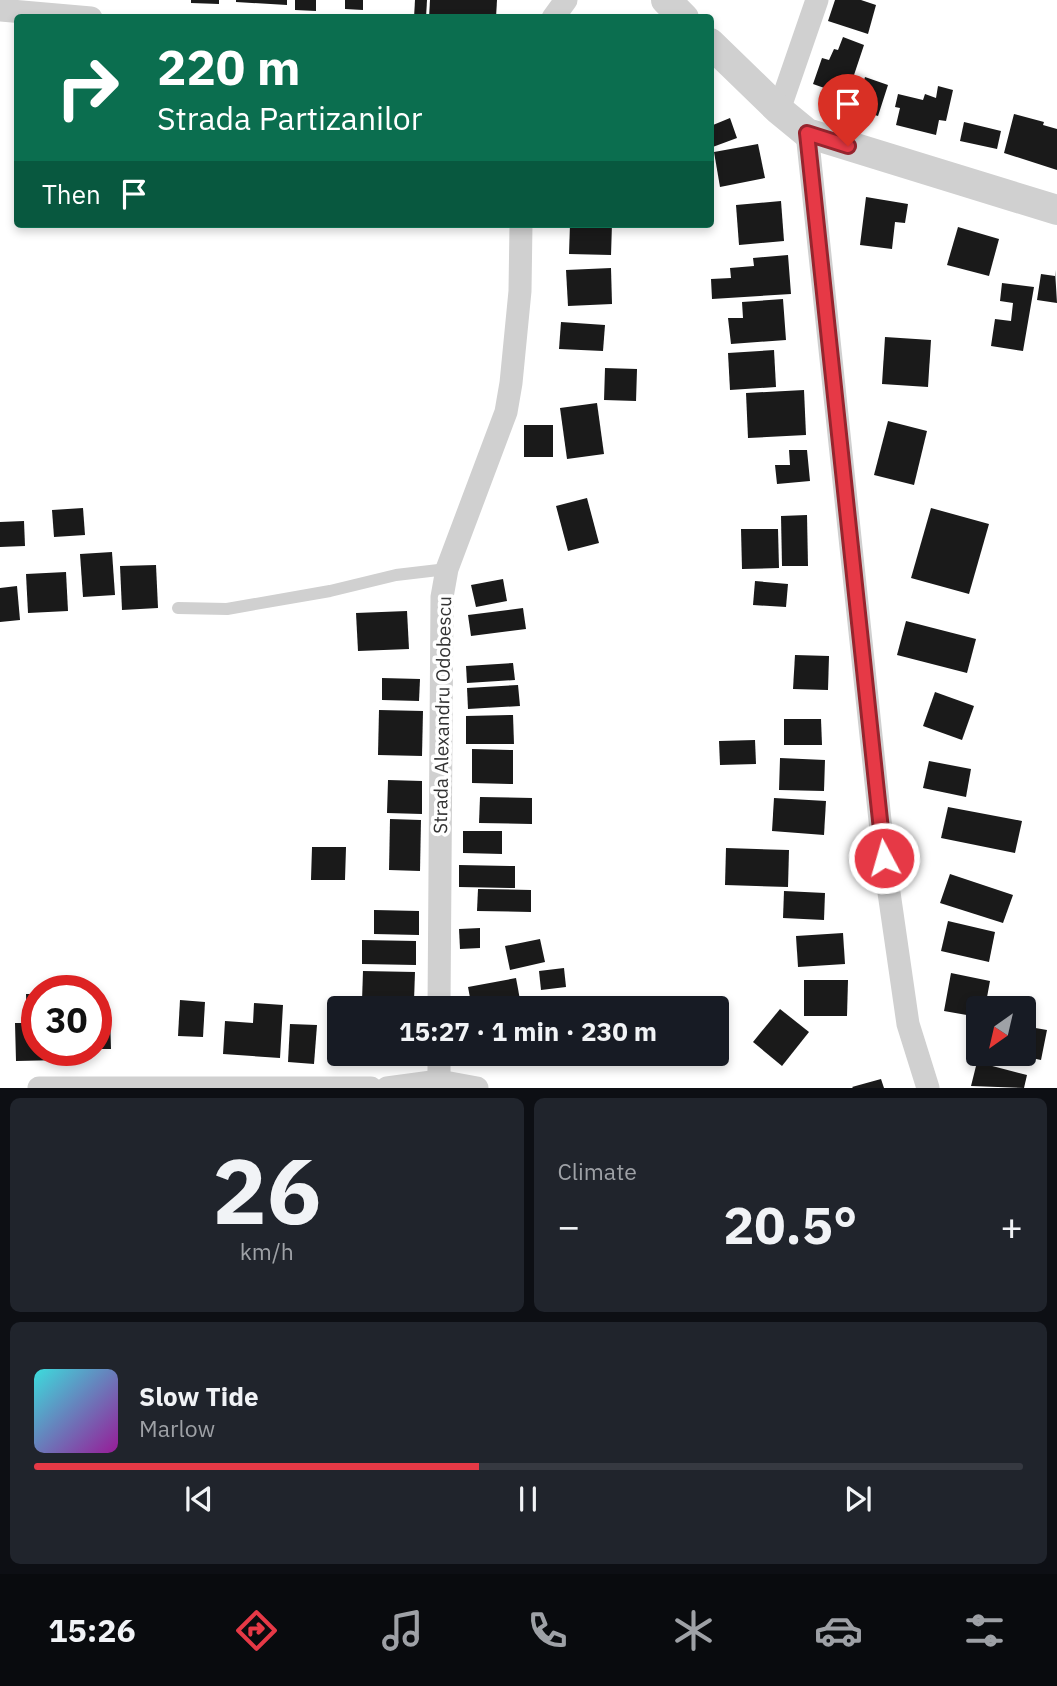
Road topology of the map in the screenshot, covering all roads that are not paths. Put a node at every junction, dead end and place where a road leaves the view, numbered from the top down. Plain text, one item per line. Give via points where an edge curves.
1 (666, 0) edge
2 (817, 0) edge
3 (0, 10) edge
4 (46, 14) edge
5 (680, 14) edge
6 (714, 47) edge
7 (779, 110) junction
8 (807, 133) junction
9 (1057, 210) edge
10 (521, 228) edge
11 (447, 569) junction
12 (178, 608) dead end
13 (439, 996) edge
14 (439, 1066) edge
15 (439, 1081) junction
16 (39, 1087) edge
17 (370, 1087) edge
18 (387, 1087) edge
19 (477, 1087) edge
20 (928, 1087) edge

1 - 5 street
2 - 7 street
3 - 4 street
6 - 7 street
7 - 8 street
8 - 9 street
8 - 20 street via 884,858 908,1024
10 - 11 street, Strada Alexandru Odobescu via 520,291 506,412
11 - 12 lane via 227,609
11 - 13 street, Strada Alexandru Odobescu via 442,597
14 - 15 street
15 - 18 street
15 - 19 street
16 - 17 street

